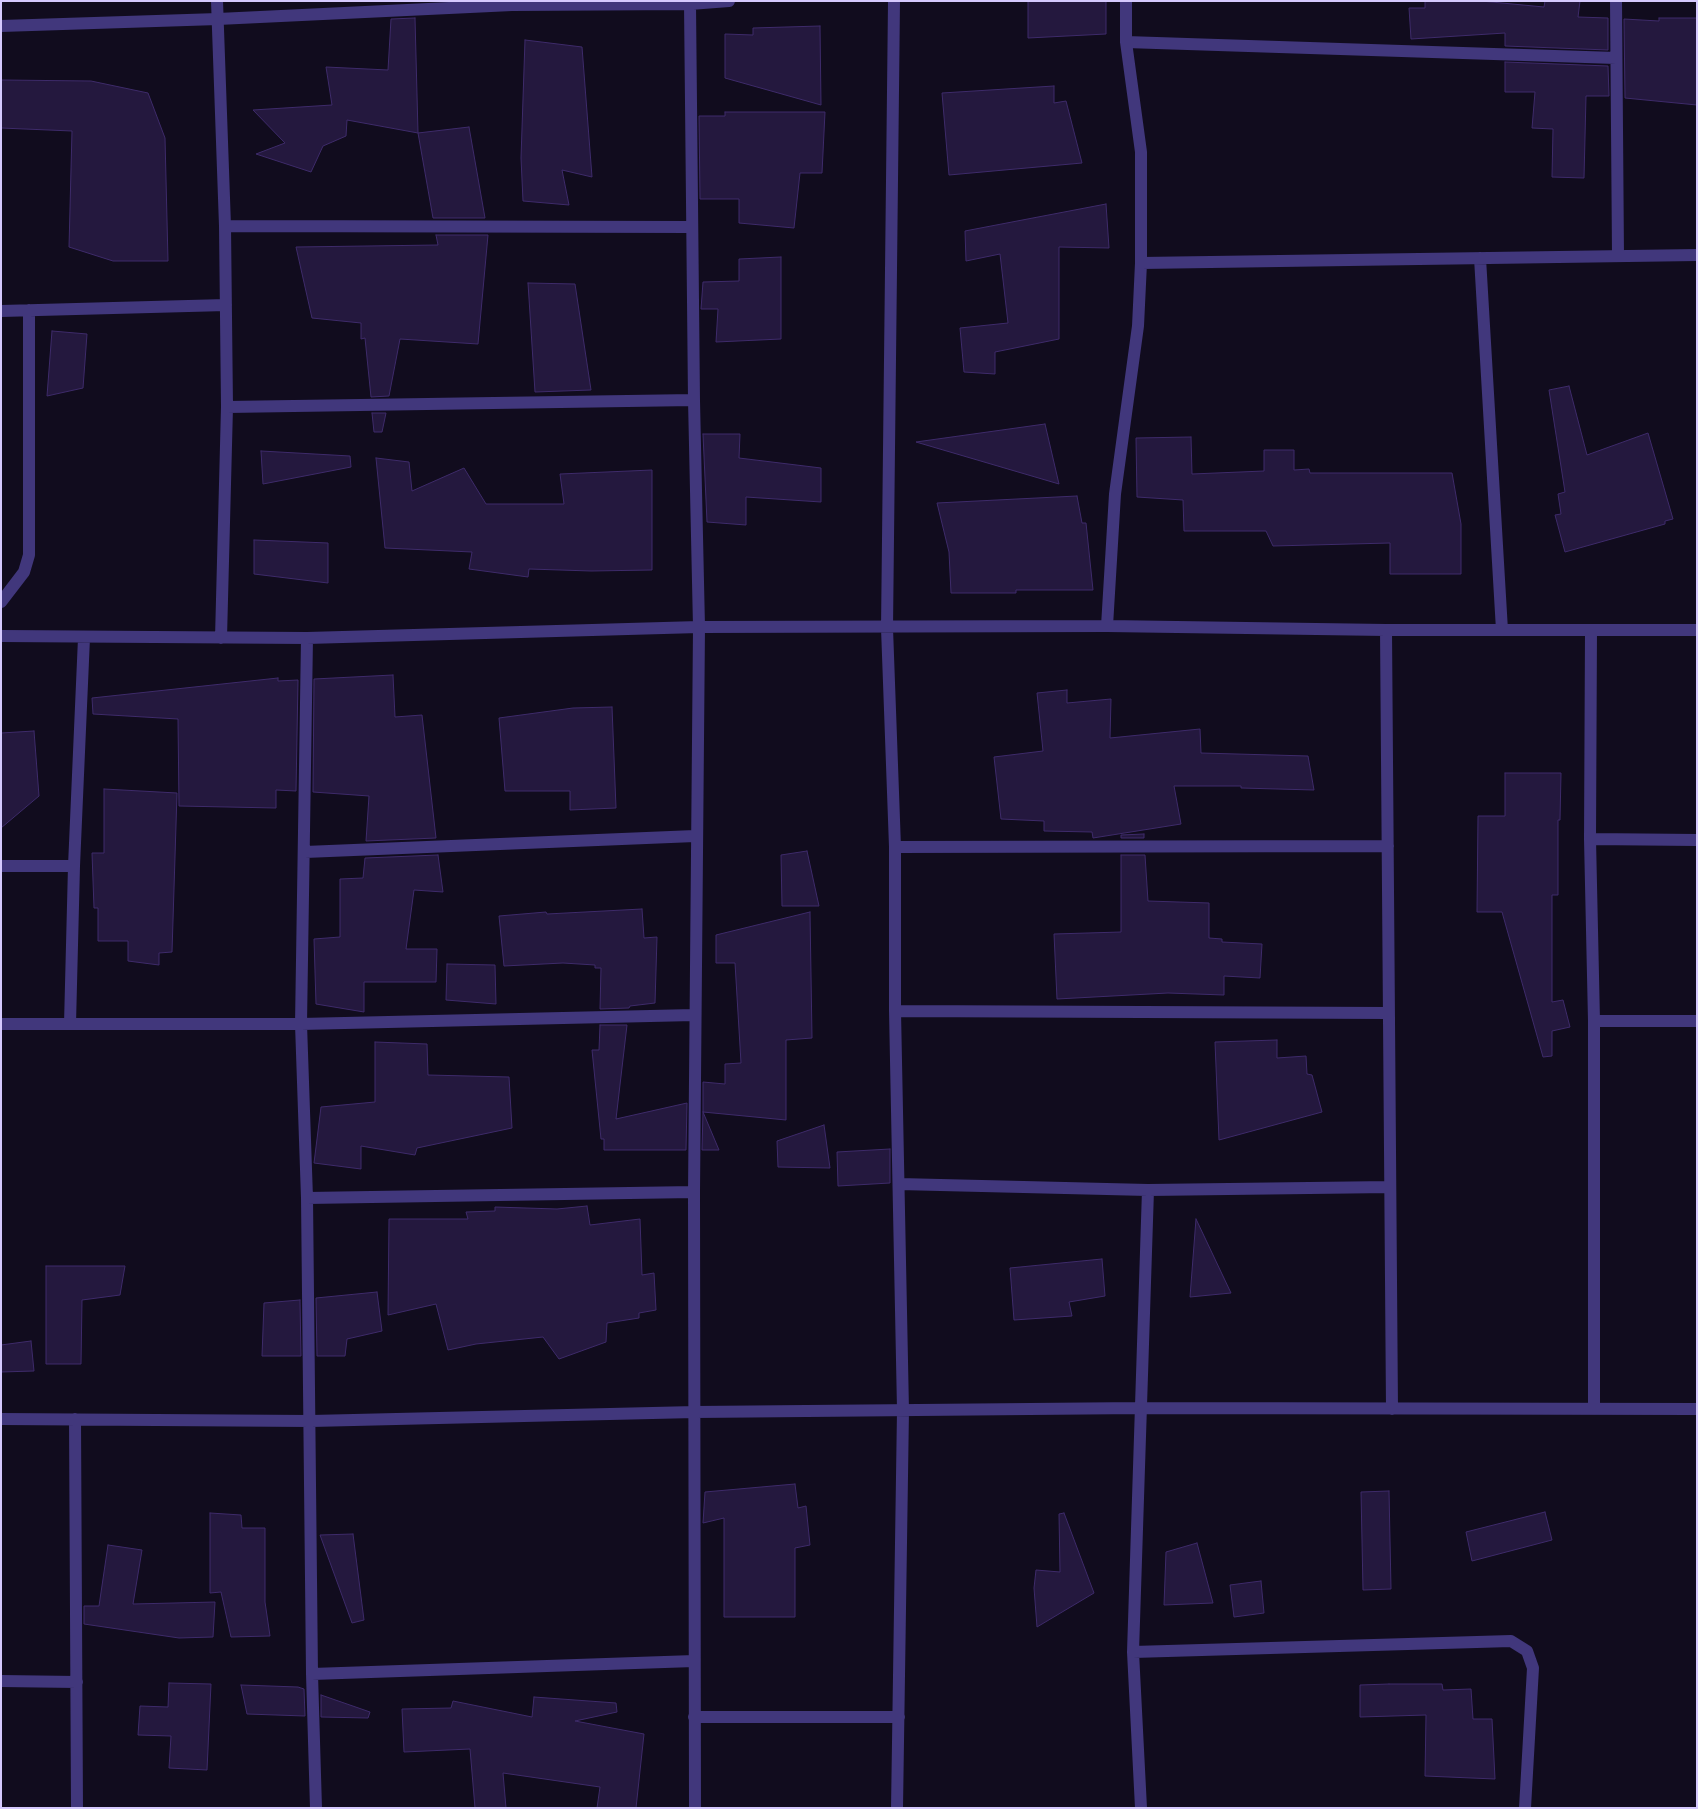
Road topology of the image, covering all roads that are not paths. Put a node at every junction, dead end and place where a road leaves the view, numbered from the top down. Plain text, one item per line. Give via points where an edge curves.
1 (217, 1) edge
2 (729, 1) edge
3 (894, 1) edge
4 (1126, 1) edge
5 (1616, 1) edge
6 (512, 3) edge
7 (690, 4) junction
8 (218, 19) junction
9 (1, 26) edge
10 (1126, 42) junction
11 (1616, 58) junction
12 (225, 226) junction
13 (692, 227) junction
14 (1697, 255) edge
15 (1618, 256) junction
16 (1480, 258) junction
17 (1141, 263) junction
18 (226, 306) junction
19 (30, 310) junction
20 (1, 311) edge
21 (694, 400) junction
22 (227, 407) junction
23 (1, 602) edge
24 (1107, 626) junction
25 (699, 627) junction
26 (887, 628) junction
27 (1386, 630) junction
28 (1502, 630) junction
29 (1590, 630) junction
30 (1697, 630) edge
31 (1, 636) edge
32 (84, 638) junction
33 (221, 638) junction
34 (307, 638) junction
35 (695, 836) junction
36 (1590, 839) junction
37 (1697, 840) edge
38 (1388, 846) junction
39 (895, 847) junction
40 (305, 852) junction
41 (1, 866) edge
42 (74, 866) junction
43 (895, 1011) junction
44 (1389, 1013) junction
45 (694, 1014) junction
46 (1594, 1021) junction
47 (1697, 1021) edge
48 (1, 1024) edge
49 (70, 1024) junction
50 (301, 1024) junction
51 (899, 1184) junction
52 (1390, 1187) junction
53 (1148, 1190) junction
54 (694, 1192) junction
55 (307, 1198) junction
56 (1141, 1408) junction
57 (1392, 1409) junction
58 (1594, 1409) junction
59 (1697, 1409) edge
60 (903, 1410) junction
61 (695, 1412) junction
62 (75, 1418) junction
63 (1, 1419) edge
64 (311, 1421) junction
65 (1133, 1652) junction
66 (694, 1661) junction
67 (312, 1674) junction
68 (1, 1681) edge
69 (76, 1682) junction
70 (694, 1717) junction
71 (899, 1717) junction
72 (77, 1808) edge
73 (316, 1808) edge
74 (695, 1808) edge
75 (897, 1808) edge
76 (1141, 1808) edge
77 (1526, 1808) edge

1 - 8 street
2 - 7 street
3 - 26 street
4 - 10 street
5 - 11 street
6 - 7 street
6 - 8 street
7 - 13 street
8 - 9 street
8 - 12 street
10 - 11 street
10 - 17 street via 1141,152
11 - 15 street
12 - 13 street
12 - 18 street
13 - 21 street
14 - 15 street
15 - 16 street
16 - 17 street
16 - 28 street
17 - 24 street via 1137,335 1115,494
18 - 19 street
18 - 22 street
19 - 20 street
19 - 23 street via 30,554 24,572
21 - 22 street
21 - 25 street
22 - 33 street
24 - 26 street
24 - 27 street
25 - 26 street
25 - 34 street
25 - 35 street
26 - 39 street
27 - 28 street
27 - 38 street
28 - 29 street
29 - 30 street
29 - 36 street
31 - 32 street
32 - 33 street
32 - 42 street
33 - 34 street
34 - 40 street
35 - 40 street
35 - 45 street
36 - 37 street
36 - 46 street
38 - 39 street
38 - 44 street
39 - 43 street
40 - 50 street
41 - 42 street
42 - 49 street
43 - 44 street
43 - 51 street
44 - 52 street
45 - 50 street
45 - 54 street
46 - 47 street
46 - 58 street
48 - 49 street
49 - 50 street
50 - 55 street
51 - 53 street
51 - 60 street
52 - 53 street
52 - 57 street
53 - 56 street
54 - 55 street
54 - 61 street
55 - 64 street
56 - 57 street
56 - 60 street
56 - 65 street
57 - 58 street
58 - 59 street
60 - 61 street
60 - 71 street
61 - 64 street
61 - 66 street
62 - 63 street
62 - 64 street
62 - 69 street
64 - 67 street
65 - 76 street
65 - 77 street via 1510,1640 1527,1651 1534,1668
66 - 67 street
66 - 70 street
67 - 73 street
68 - 69 street
69 - 72 street
70 - 71 street
70 - 74 street
71 - 75 street

